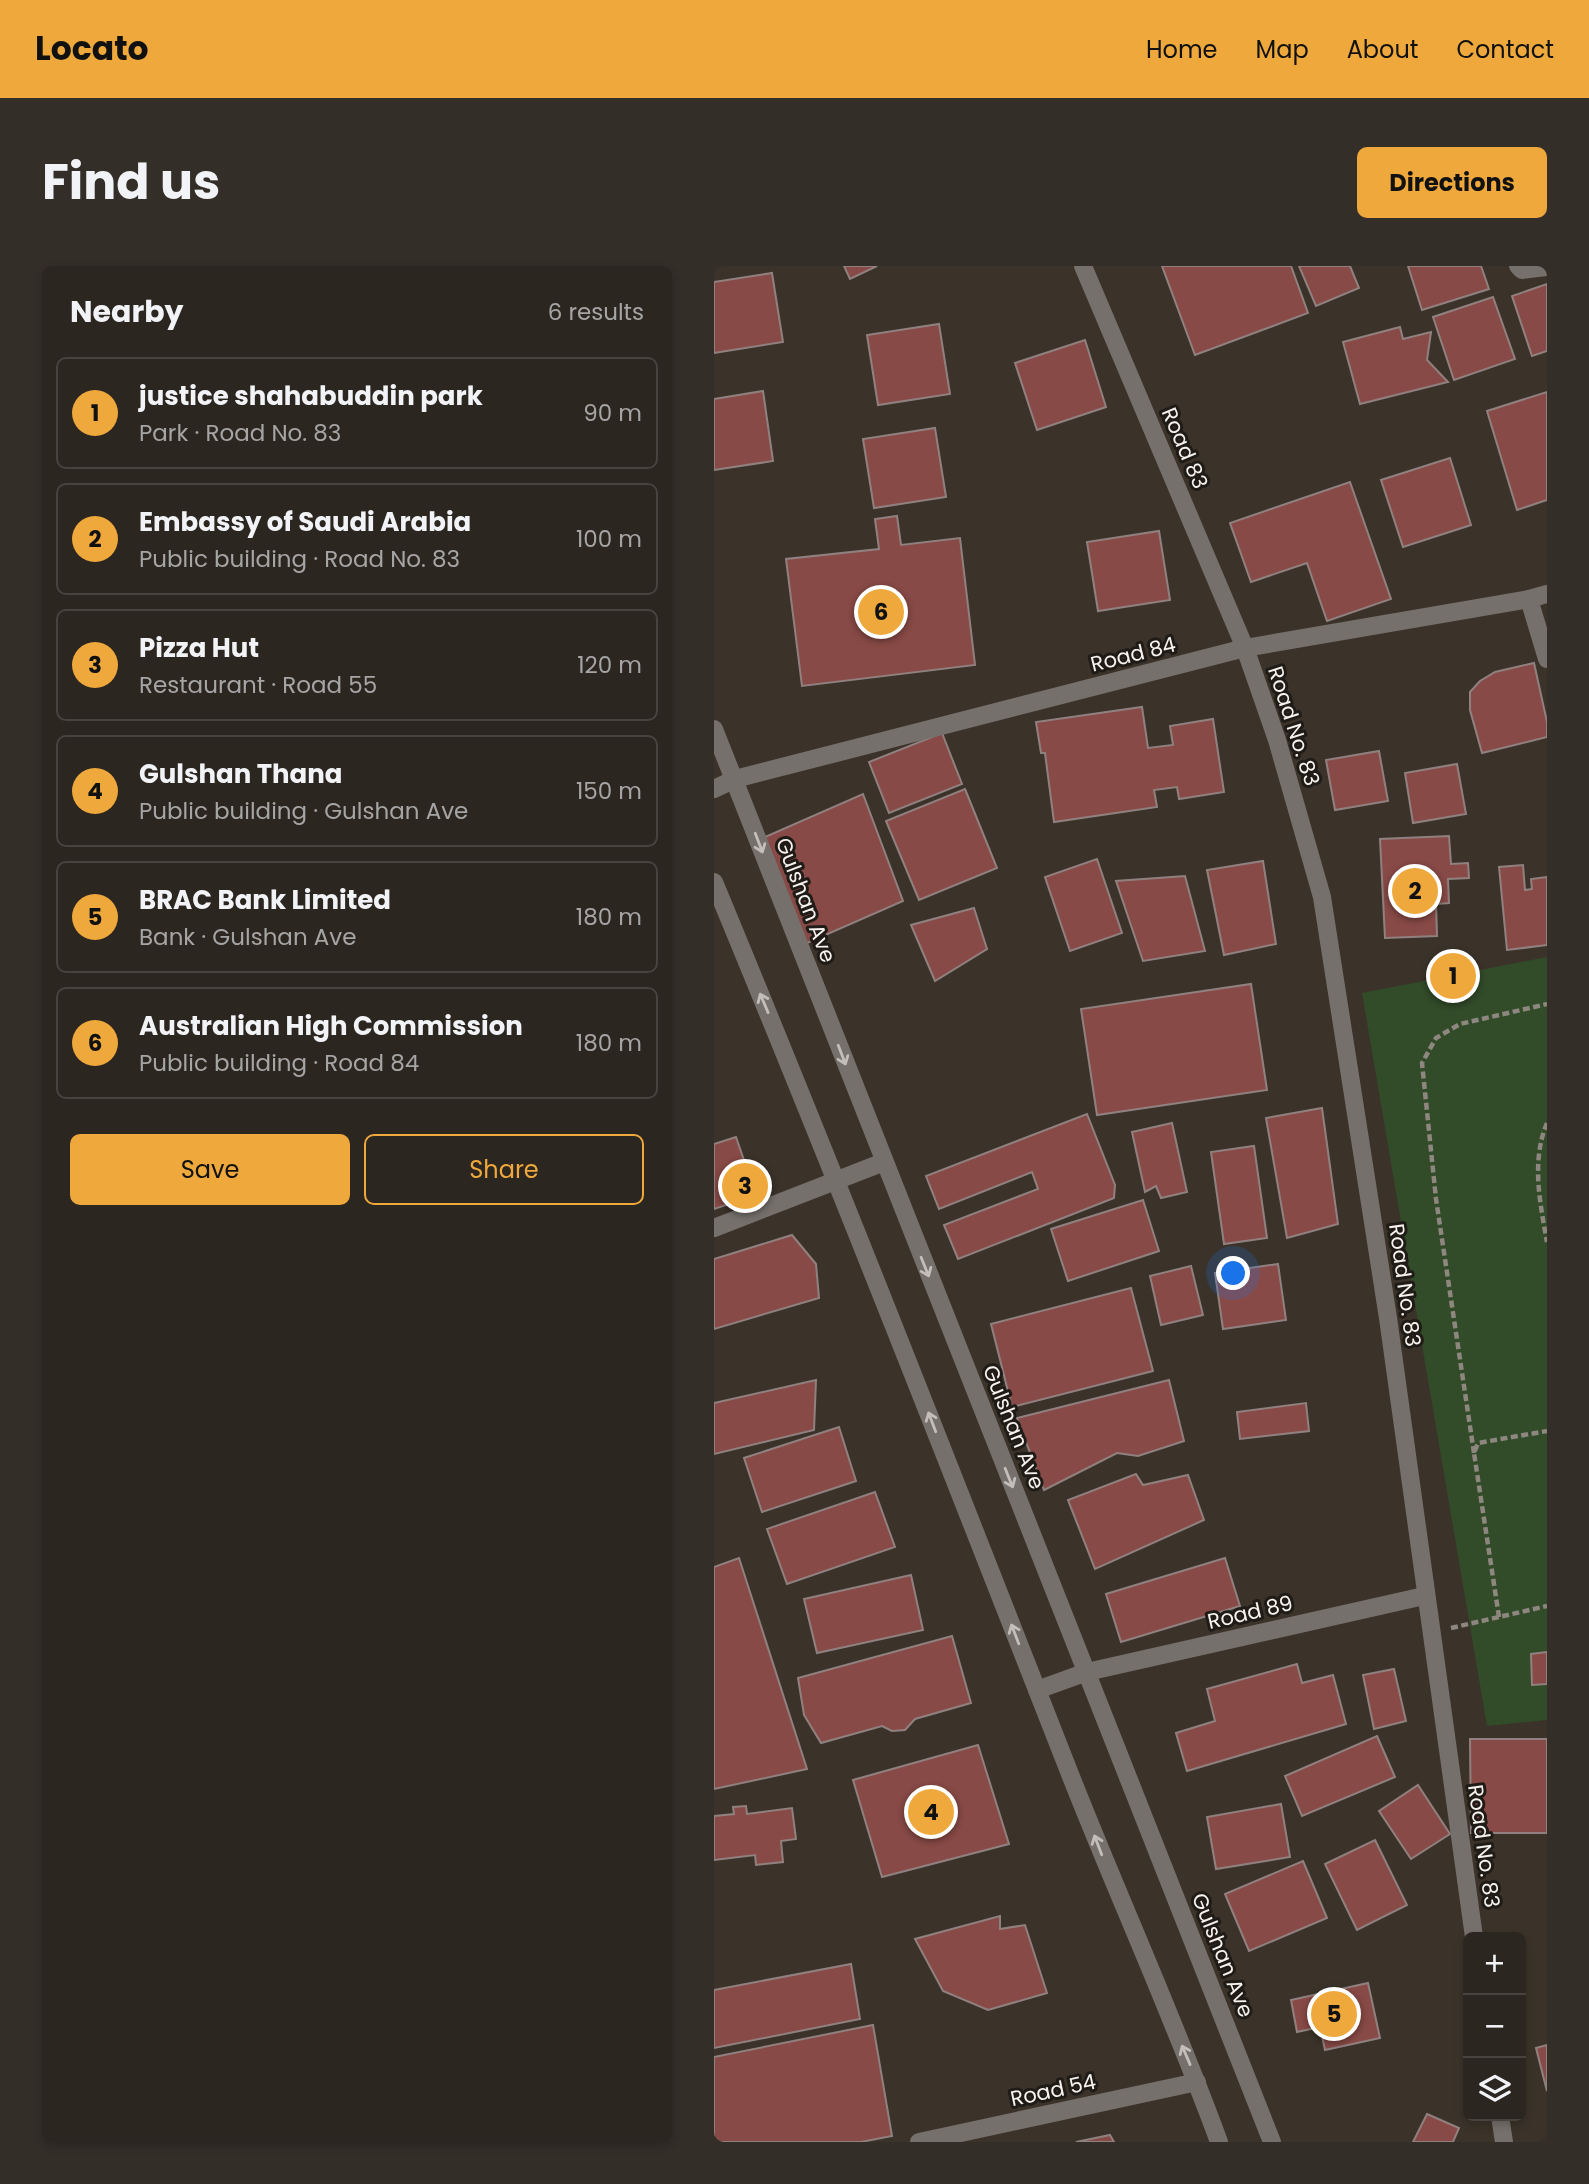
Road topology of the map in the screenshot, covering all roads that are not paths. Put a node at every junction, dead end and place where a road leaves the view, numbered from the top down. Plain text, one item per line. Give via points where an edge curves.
1 (1083, 266) edge
2 (1547, 267) edge
3 (1520, 268) edge
4 (1547, 594) edge
5 (1529, 600) junction
6 (1245, 648) junction
7 (1547, 659) edge
8 (714, 729) edge
9 (735, 779) junction
10 (714, 789) edge
11 (714, 882) edge
12 (884, 1162) junction
13 (837, 1179) junction
14 (714, 1228) edge
15 (1424, 1596) junction
16 (1087, 1672) junction
17 (1037, 1690) junction
18 (1473, 1932) edge
19 (1197, 2082) junction
20 (1501, 2121) edge
21 (919, 2142) edge
22 (1219, 2142) edge
23 (1272, 2142) edge
24 (1504, 2142) edge

1 - 6 street, Road 83
2 - 3 street
4 - 5 street, Road 84
5 - 6 street, Road 84
5 - 7 street
6 - 9 street, Road 84
6 - 15 street, Road No. 83 via 1322,897 1388,1318
8 - 9 street, Gulshan Ave
9 - 10 street, Road 84
9 -> 12 street, Gulshan Ave
13 -> 11 street
12 - 13 street
12 -> 16 street, Gulshan Ave
13 - 14 street
17 -> 13 street
15 - 16 street, Road 89
15 - 18 street, Road No. 83
16 - 17 street, Road 89
16 - 23 street, Gulshan Ave
19 -> 17 street
19 - 21 street, Road 54
19 - 22 street
20 - 24 street

